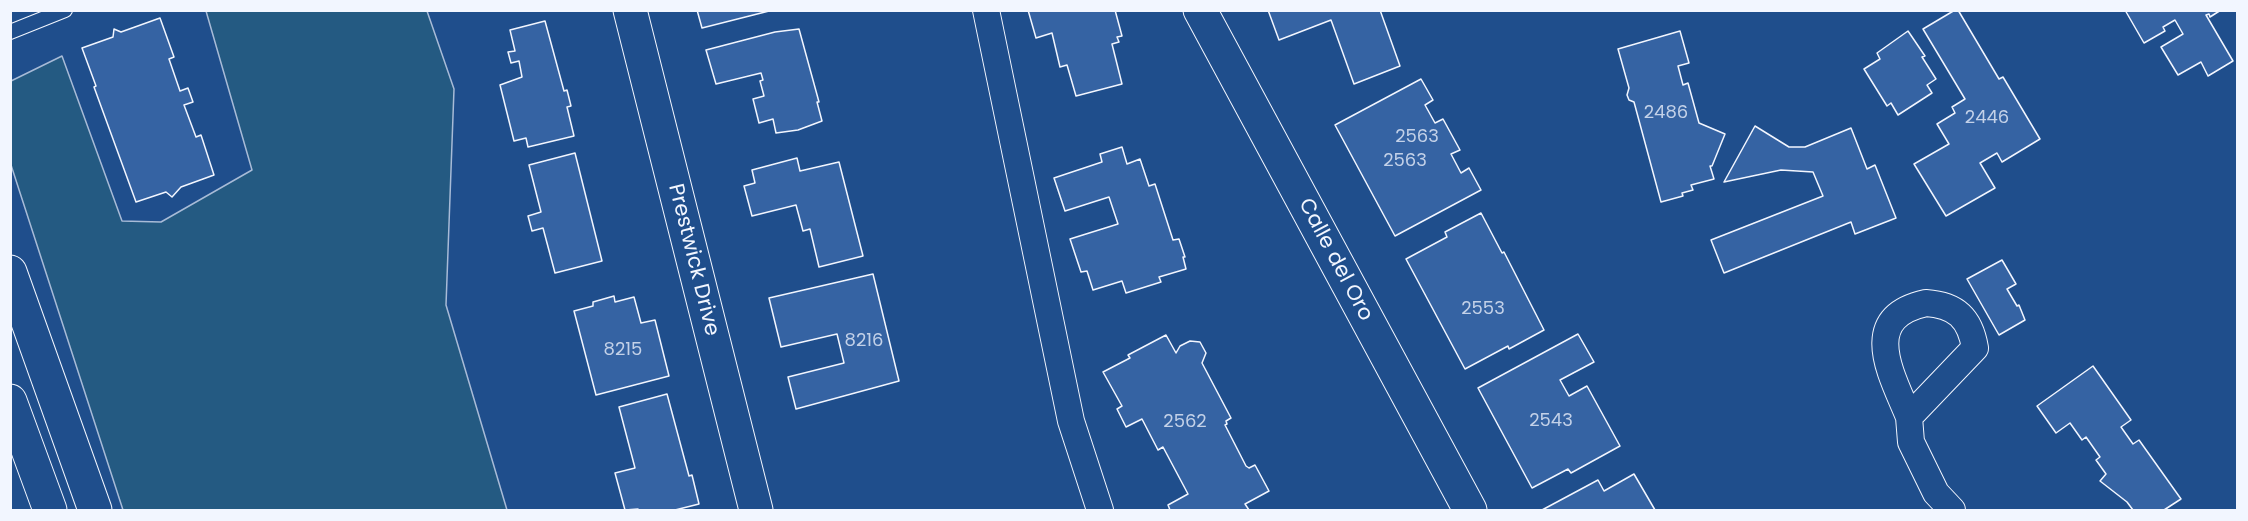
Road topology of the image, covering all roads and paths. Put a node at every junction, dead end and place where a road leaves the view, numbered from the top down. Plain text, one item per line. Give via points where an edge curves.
1 (65, 10) edge
2 (630, 10) edge
3 (986, 10) edge
4 (1200, 10) edge
5 (10, 32) edge
6 (10, 272) edge
7 (10, 401) edge
8 (1909, 417) dead end
9 (50, 510) edge
10 (95, 510) edge
11 (756, 510) edge
12 (1100, 510) edge
13 (1470, 510) edge
14 (1952, 510) edge

1 - 5 lane
2 - 11 street, Prestwick Drive
3 - 12 street via 1071,421
4 - 13 street, Calle del Oro
6 - 10 street
7 - 9 street
8 - 14 street via 1911,442 1936,493

